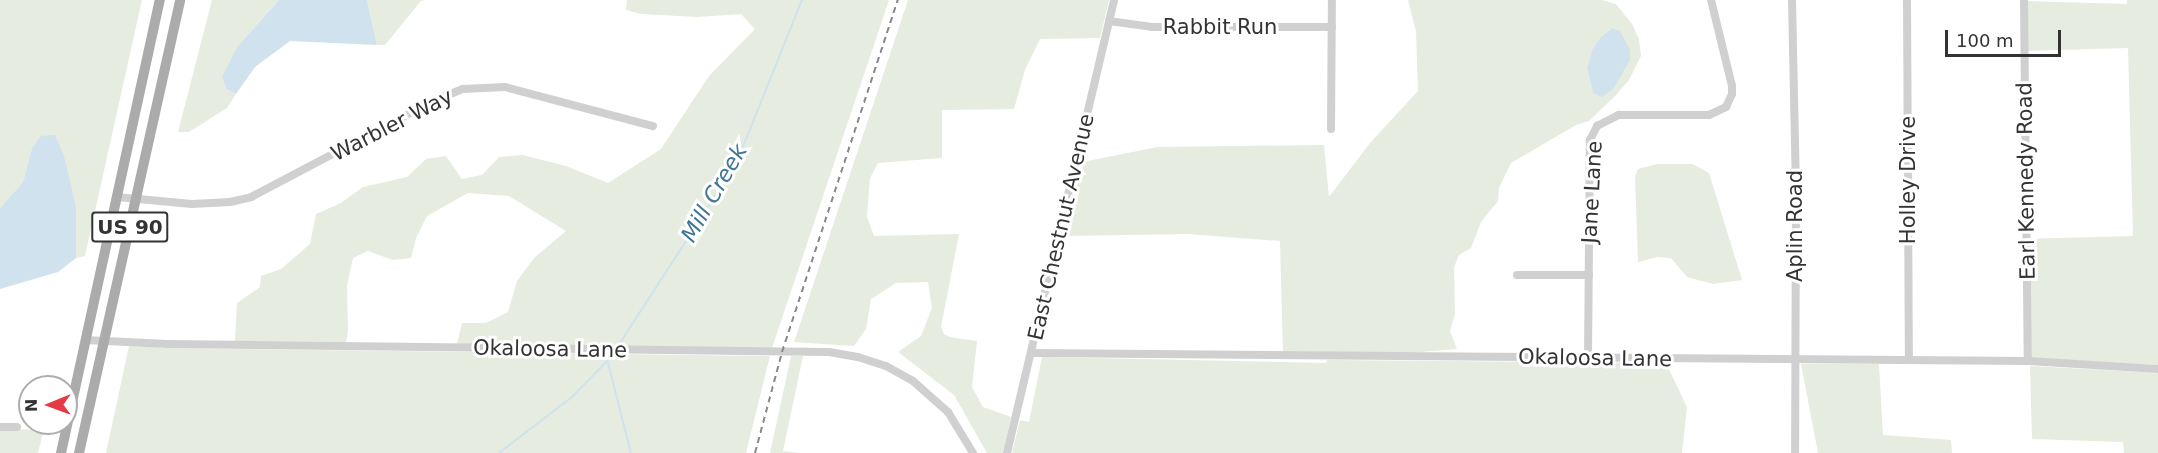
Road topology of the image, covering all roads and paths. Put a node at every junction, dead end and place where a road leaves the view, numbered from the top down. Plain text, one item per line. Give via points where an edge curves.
1 (160, 0) edge
2 (180, 0) edge
3 (1114, 0) edge
4 (1332, 0) edge
5 (1711, 0) edge
6 (1792, 0) edge
7 (1907, 0) edge
8 (2024, 0) edge
9 (1108, 21) junction
10 (1332, 27) junction
11 (653, 126) dead end
12 (1331, 129) dead end
13 (117, 197) junction
14 (136, 199) junction
15 (1517, 275) dead end
16 (1589, 275) junction
17 (86, 340) junction
18 (104, 341) junction
19 (1031, 353) junction
20 (1588, 358) junction
21 (1795, 360) junction
22 (1909, 360) junction
23 (2028, 362) junction
24 (2158, 369) edge
25 (0, 427) edge
26 (17, 427) dead end
27 (61, 453) edge
28 (79, 453) edge
29 (973, 453) edge
30 (1007, 453) edge
31 (1795, 453) edge

1 - 13 main road, US 90
2 - 14 main road, US 90
3 - 9 street, East Chestnut Avenue
4 - 10 street
5 - 16 street, Jane Lane via 1730,75 1729,103 1709,115 1619,115 1597,126 1590,140
6 - 21 street, Aplin Road
7 - 22 street, Holley Drive
8 - 23 street, Earl Kennedy Road
9 - 10 street, Rabbit Run via 1152,27
9 - 19 street, East Chestnut Avenue
10 - 12 street
11 - 14 street, Warbler Way via 505,87 464,89 423,105 251,197 192,204
13 - 14 street, Warbler Way
13 - 17 main road, US 90
14 - 18 main road, US 90
15 - 16 street
16 - 20 street, Jane Lane
17 - 18 street, Okaloosa Lane
17 - 27 main road, US 90
18 - 28 main road, US 90
18 - 29 street, Okaloosa Lane via 829,352 886,366 913,381 948,412
19 - 20 street, Okaloosa Lane
19 - 30 street, East Chestnut Avenue
20 - 21 street, Okaloosa Lane
21 - 22 street, Okaloosa Lane
21 - 31 street, Aplin Road
22 - 23 street, Okaloosa Lane
23 - 24 street, Okaloosa Lane
25 - 26 street

